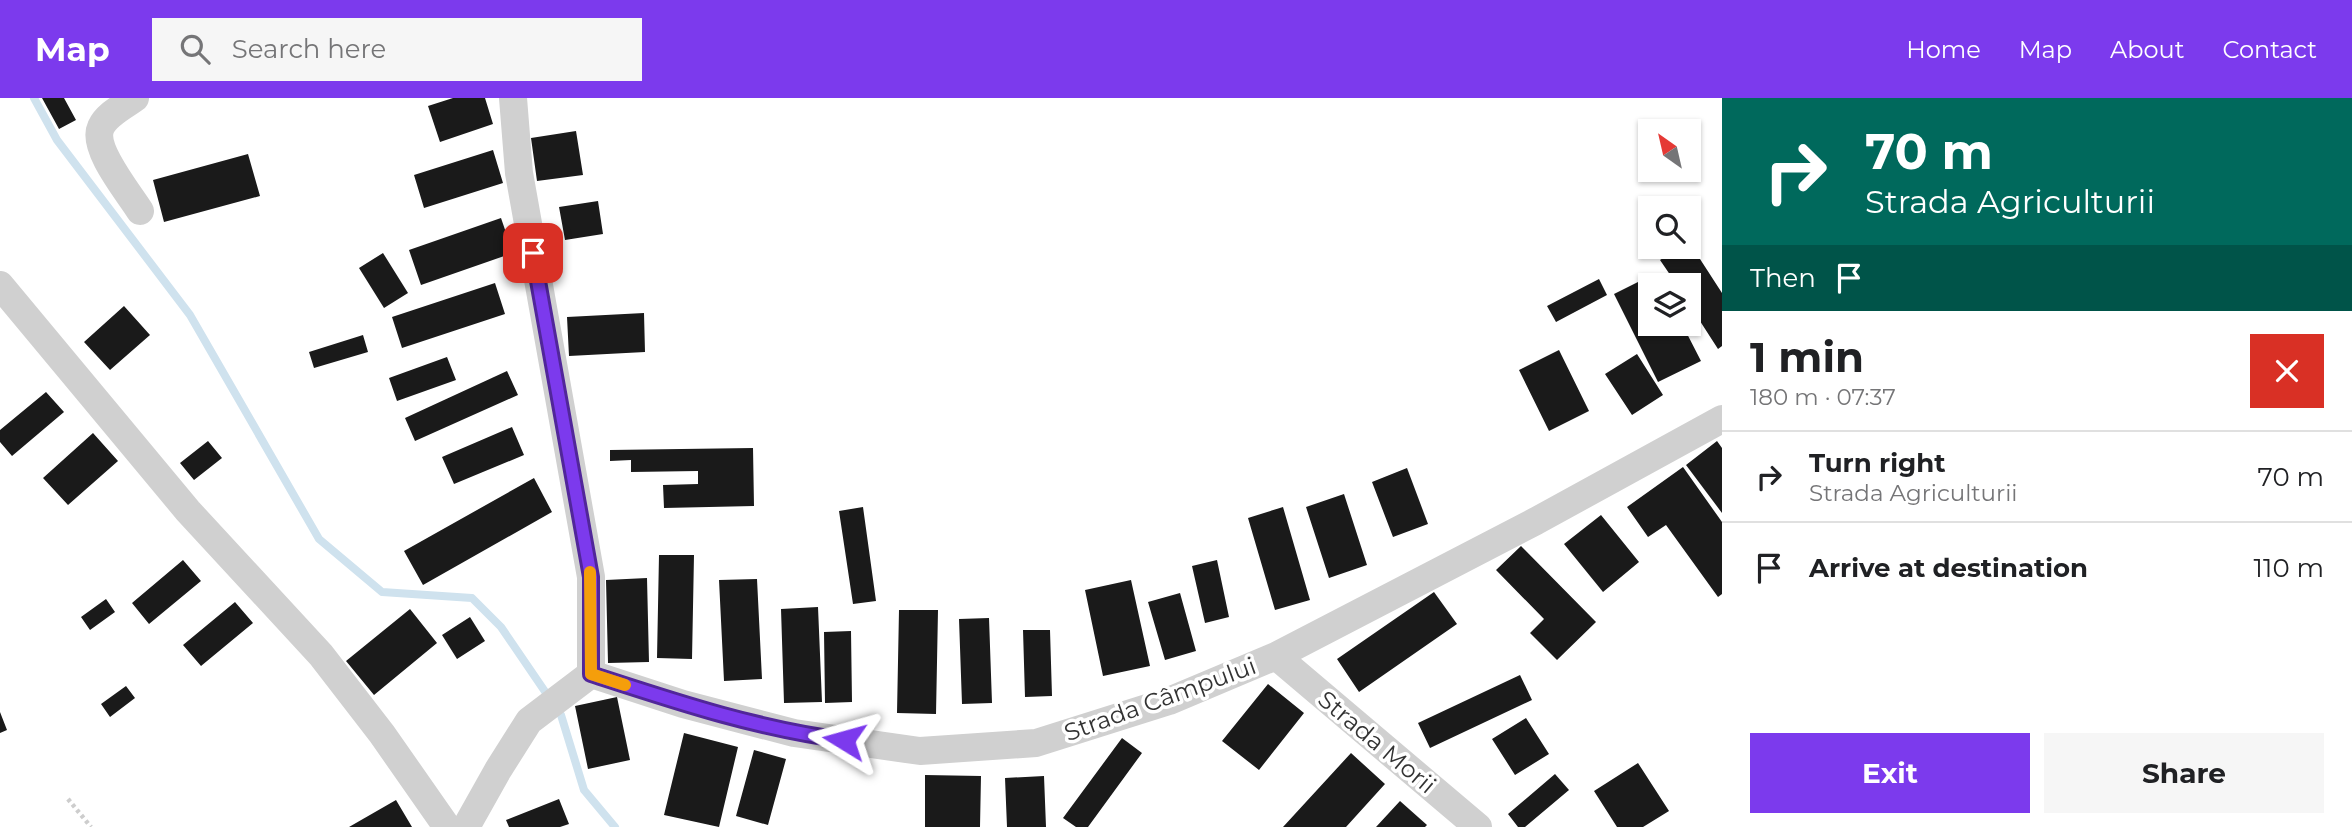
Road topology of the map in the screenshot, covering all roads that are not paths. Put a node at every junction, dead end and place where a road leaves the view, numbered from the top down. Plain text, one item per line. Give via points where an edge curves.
1 (135, 98) edge
2 (513, 98) edge
3 (141, 211) dead end
4 (0, 285) edge
5 (1722, 419) edge
6 (1276, 656) junction
7 (591, 674) junction
8 (447, 827) edge
9 (466, 827) edge
10 (1478, 827) edge

1 - 3 street via 105,121 98,140
2 - 7 street via 519,173 591,577
4 - 8 street via 188,511 321,655
5 - 6 street, Strada Câmpului
6 - 7 street, Strada Câmpului via 1169,701 1036,743 920,751 794,733
6 - 10 street, Strada Morii
7 - 9 street via 529,721

